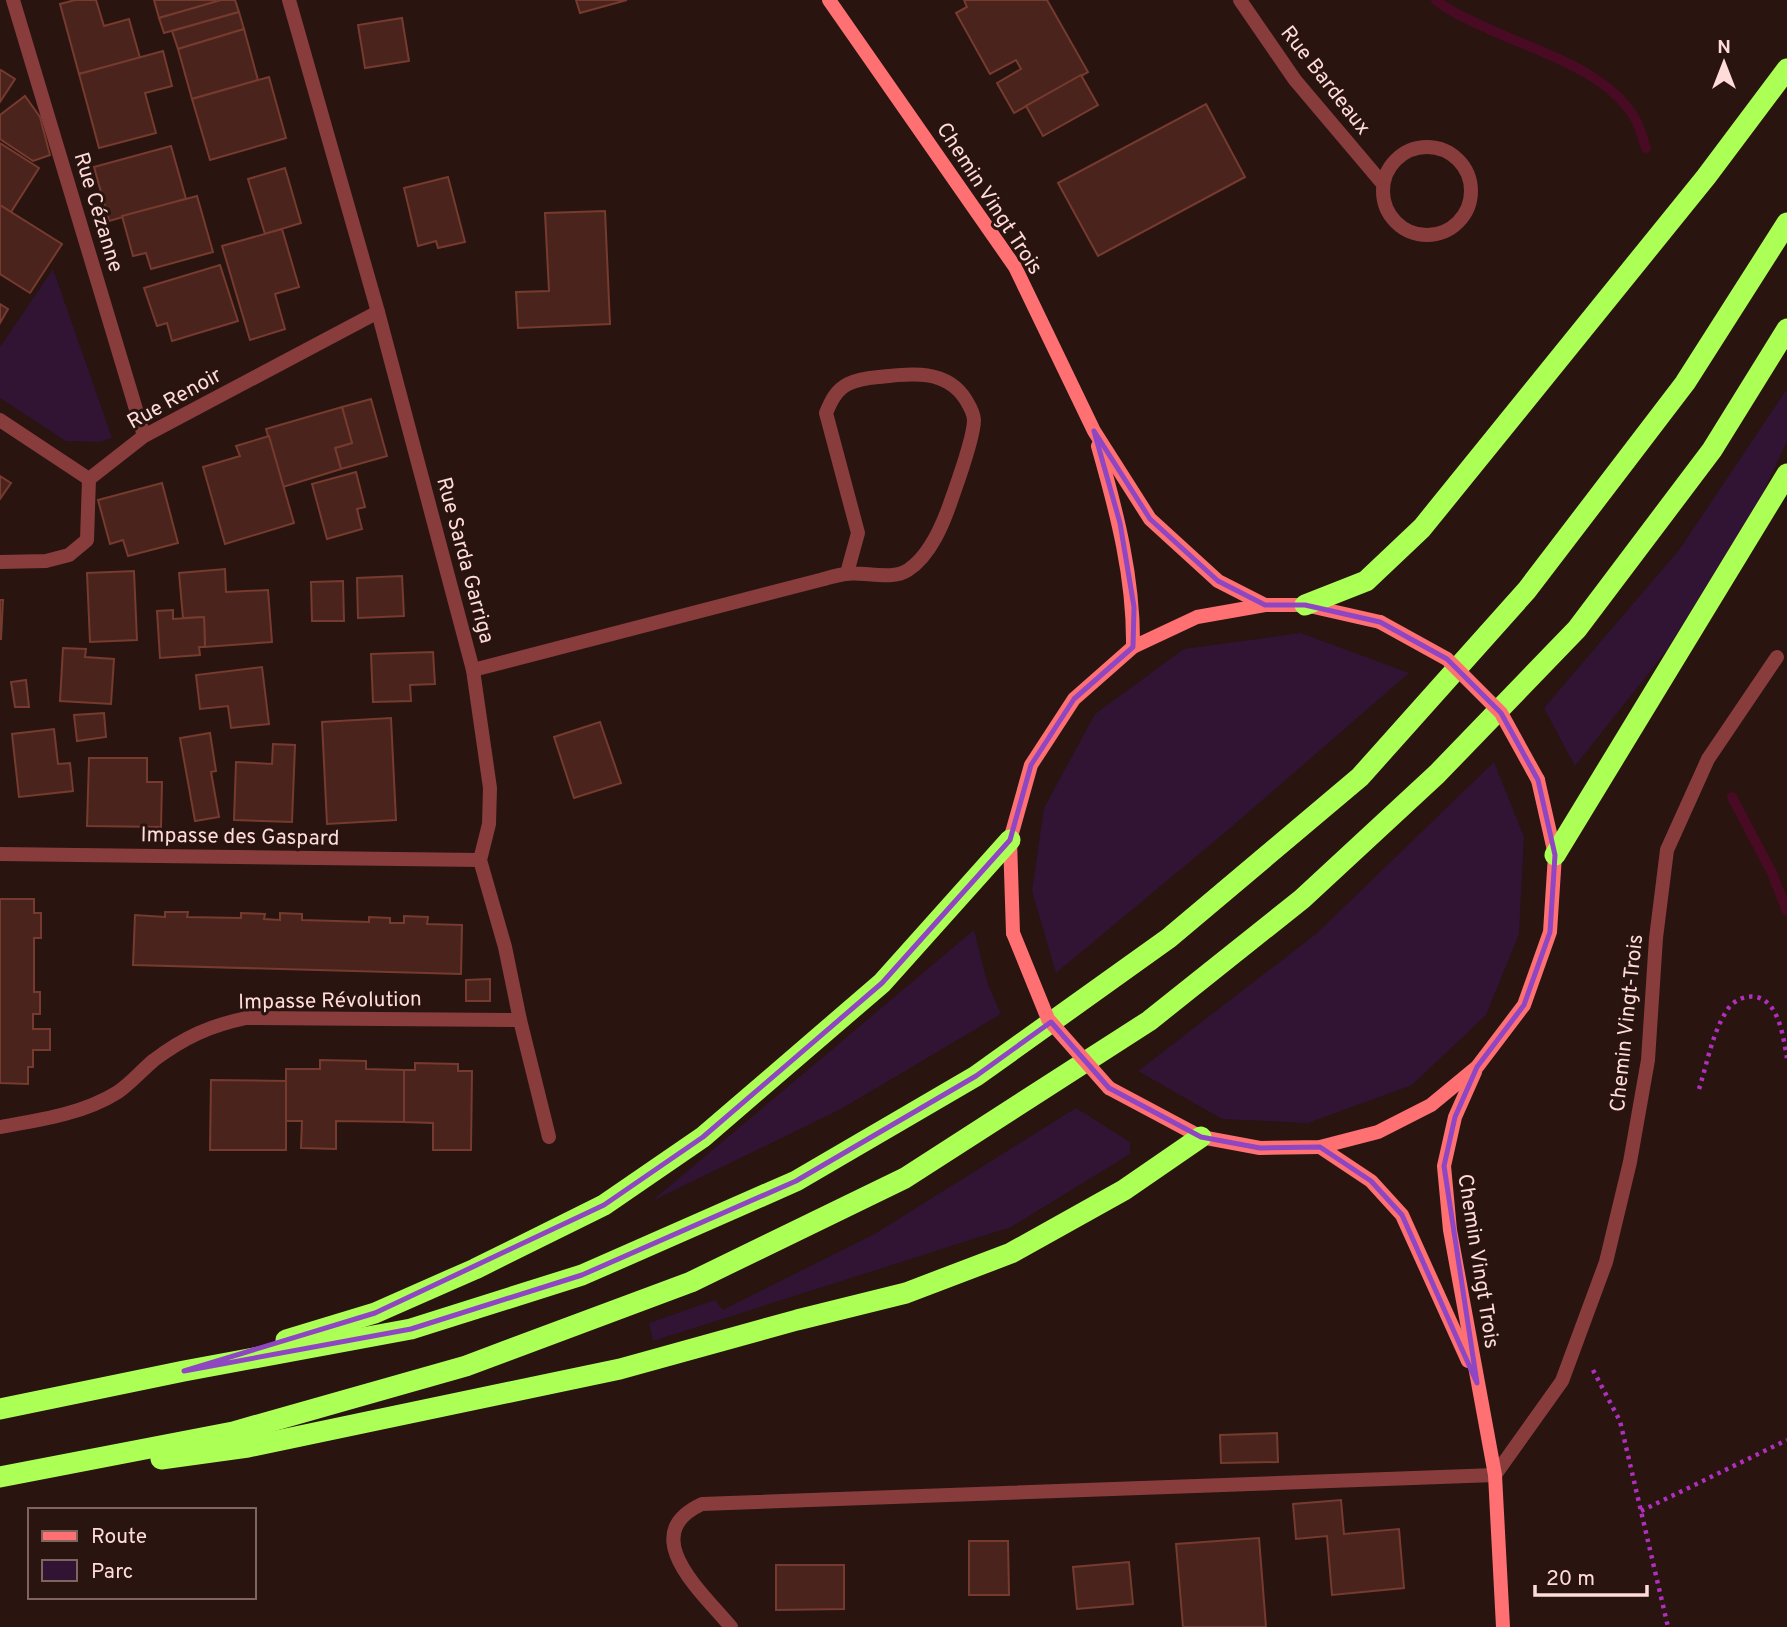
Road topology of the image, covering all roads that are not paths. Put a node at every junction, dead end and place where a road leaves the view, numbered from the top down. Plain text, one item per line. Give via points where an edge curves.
1 (13, 0) edge
2 (289, 0) edge
3 (830, 0) edge
4 (1240, 0) edge
5 (1787, 69) edge
6 (1382, 184) junction
7 (1787, 223) edge
8 (378, 312) junction
9 (1787, 328) edge
10 (0, 421) edge
11 (1094, 431) junction
12 (144, 436) junction
13 (1787, 474) edge
14 (89, 479) junction
15 (0, 562) edge
16 (847, 573) junction
17 (1265, 605) junction
18 (1305, 605) junction
19 (1133, 648) junction
20 (1777, 657) dead end
21 (473, 670) junction
22 (1010, 840) junction
23 (0, 854) edge
24 (1555, 855) junction
25 (480, 860) junction
26 (520, 1020) junction
27 (1477, 1068) junction
28 (0, 1127) edge
29 (549, 1137) dead end
30 (1201, 1137) junction
31 (1320, 1147) junction
32 (184, 1371) junction
33 (1477, 1383) junction
34 (0, 1409) edge
35 (1495, 1475) junction
36 (0, 1477) edge
37 (0, 1483) edge
38 (731, 1627) edge
39 (1503, 1627) edge

1 - 12 street, Rue Cézanne
2 - 8 street, Rue Sarda Garriga
3 - 11 main road, Chemin Vingt Trois via 1015,267
4 - 6 street, Rue Bardeaux via 1295,80
5 - 18 highway via 1706,177 1422,528 1366,581
6 - 6 street, Rue Bardeaux via 1382,199 1397,224 1424,235 1454,227 1471,199 1471,182 1464,167 1439,148 1424,147 1396,158
7 - 32 highway via 1685,383 1527,590 1360,777 1169,937 976,1076 796,1181 582,1275 411,1328
8 - 12 street, Rue Renoir
8 - 21 street, Rue Sarda Garriga
9 - 36 highway via 1712,450 1577,629 1437,774 1302,899 1149,1021 905,1178 691,1282 466,1366 233,1432
10 - 14 street
11 - 17 main road, Chemin Vingt Trois via 1150,519 1218,581
11 - 19 main road, Chemin Vingt Trois via 1120,523 1134,607
12 - 14 street, Rue Renoir
13 - 24 highway
14 - 15 street via 87,540 69,555 46,561
16 - 16 street via 876,576 907,571 941,531 974,420 961,391 947,380 904,374 860,380 846,384 831,399 826,413 858,533
16 - 21 street
17 - 18 main road
17 - 19 main road via 1196,617
18 - 24 main road, bridge via 1380,622 1447,659 1501,713 1538,780
19 - 22 main road via 1074,699 1038,754
20 - 35 street, Chemin Vingt-Trois via 1708,759 1667,850 1648,1060 1606,1262 1562,1381
21 - 25 street, Rue Sarda Garriga via 490,788 489,824
22 - 30 main road, bridge via 1013,933 1048,1019 1109,1088
22 - 32 highway via 882,983 703,1137 604,1205 375,1313
23 - 25 street, Impasse des Gaspard
24 - 27 main road via 1550,932 1524,1005
25 - 26 street
26 - 28 street, Impasse Révolution via 246,1018 213,1025 182,1042 118,1092 53,1118
26 - 29 street
27 - 31 main road via 1431,1105 1378,1132
27 - 33 main road, Chemin Vingt Trois via 1455,1117 1444,1166 1450,1230
30 - 31 main road via 1260,1149
30 - 37 highway via 1124,1190 1010,1253 906,1293 607,1372 248,1447
31 - 33 main road, Chemin Vingt Trois via 1371,1181 1402,1215
32 - 34 highway
33 - 35 main road, Chemin Vingt Trois
35 - 38 street via 702,1504 676,1523 672,1544 681,1567
35 - 39 main road, Chemin Vingt Trois

